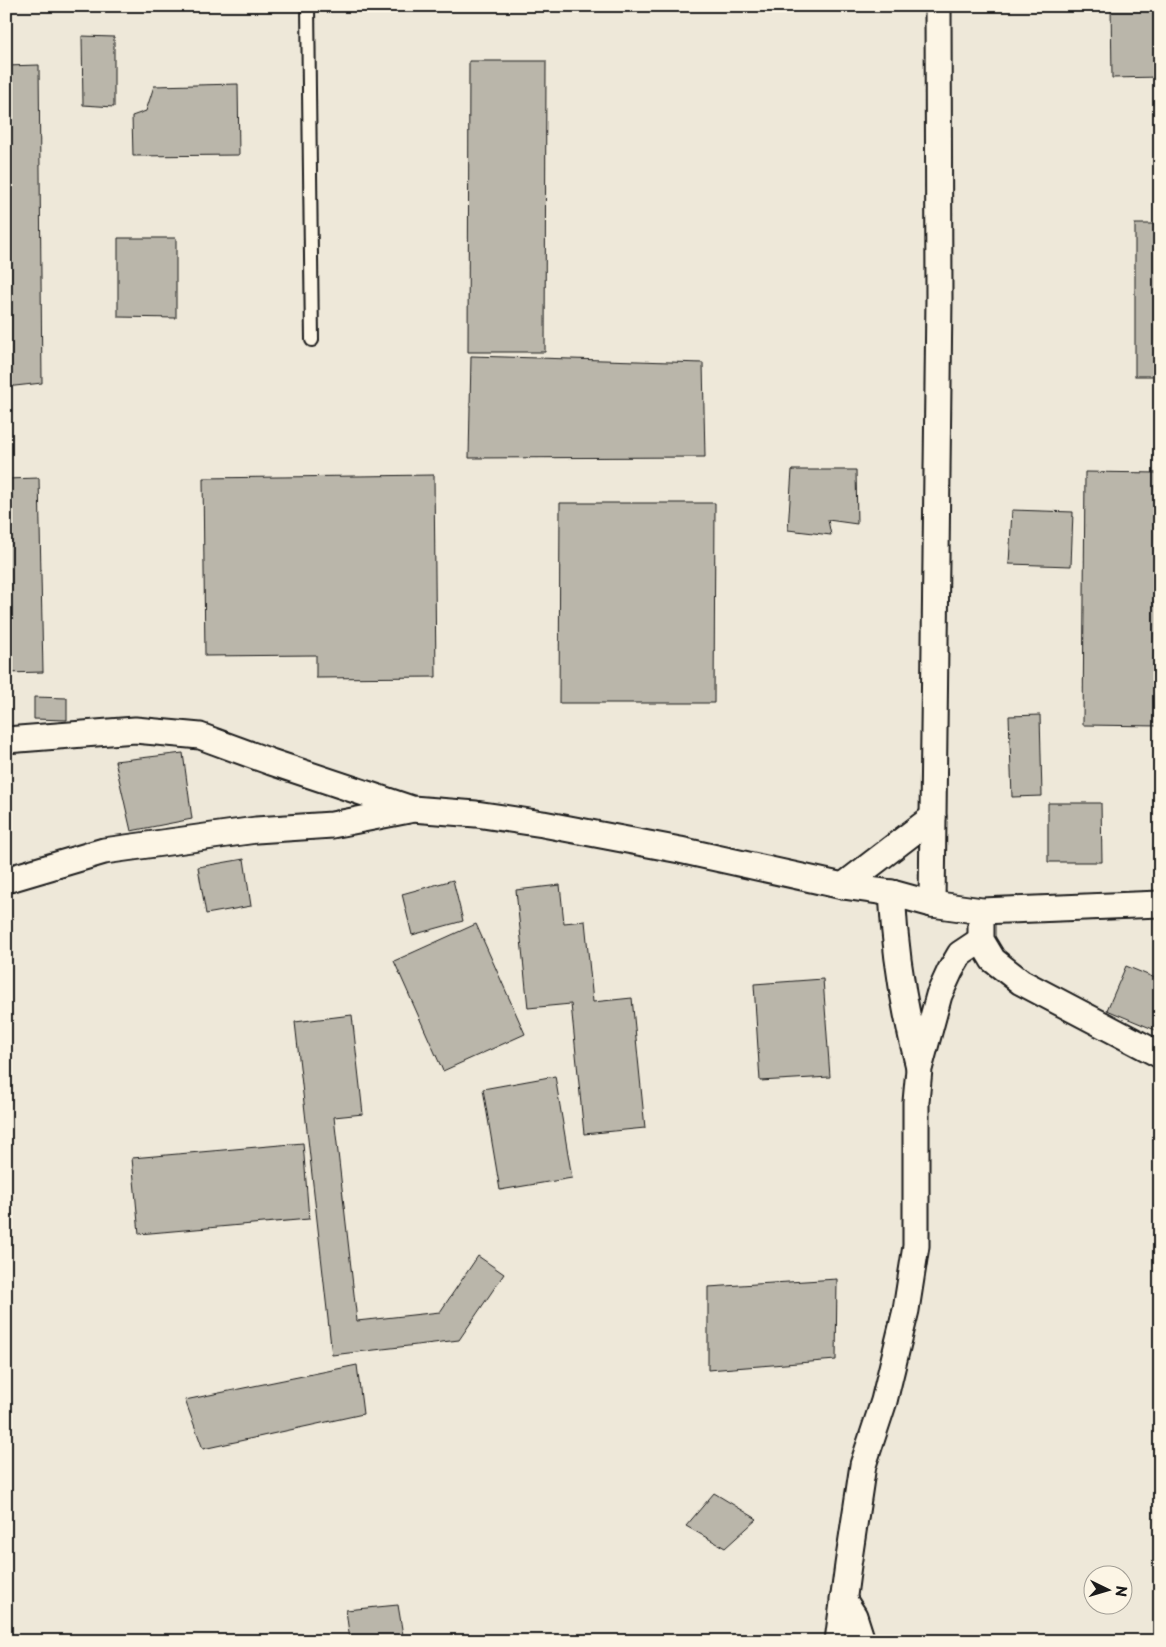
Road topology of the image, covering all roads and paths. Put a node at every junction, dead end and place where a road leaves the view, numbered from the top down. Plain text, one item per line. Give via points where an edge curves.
1 (308, 6) edge
2 (938, 6) edge
3 (312, 340) dead end
4 (6, 740) edge
5 (412, 810) junction
6 (933, 817) junction
7 (6, 880) edge
8 (843, 886) junction
9 (892, 892) junction
10 (932, 904) junction
11 (1160, 904) edge
12 (982, 911) junction
13 (981, 940) junction
14 (1160, 1055) edge
15 (920, 1069) junction
16 (843, 1598) junction
17 (838, 1641) edge
18 (862, 1641) edge

1 - 3 lane
2 - 6 street via 939,297
4 - 5 street via 134,730 200,736
5 - 7 street via 332,825 192,837 104,851
5 - 8 street via 476,814 543,824
6 - 8 street
6 - 10 street
8 - 9 street
9 - 10 street
9 - 15 street via 894,934 911,1036
10 - 12 street
11 - 12 street
12 - 13 street
13 - 14 street via 993,960 1021,982
13 - 15 street via 960,954 950,971 939,995
15 - 16 street via 916,1102 916,1246 906,1310 884,1401 863,1465
16 - 17 street
16 - 18 street via 854,1616

